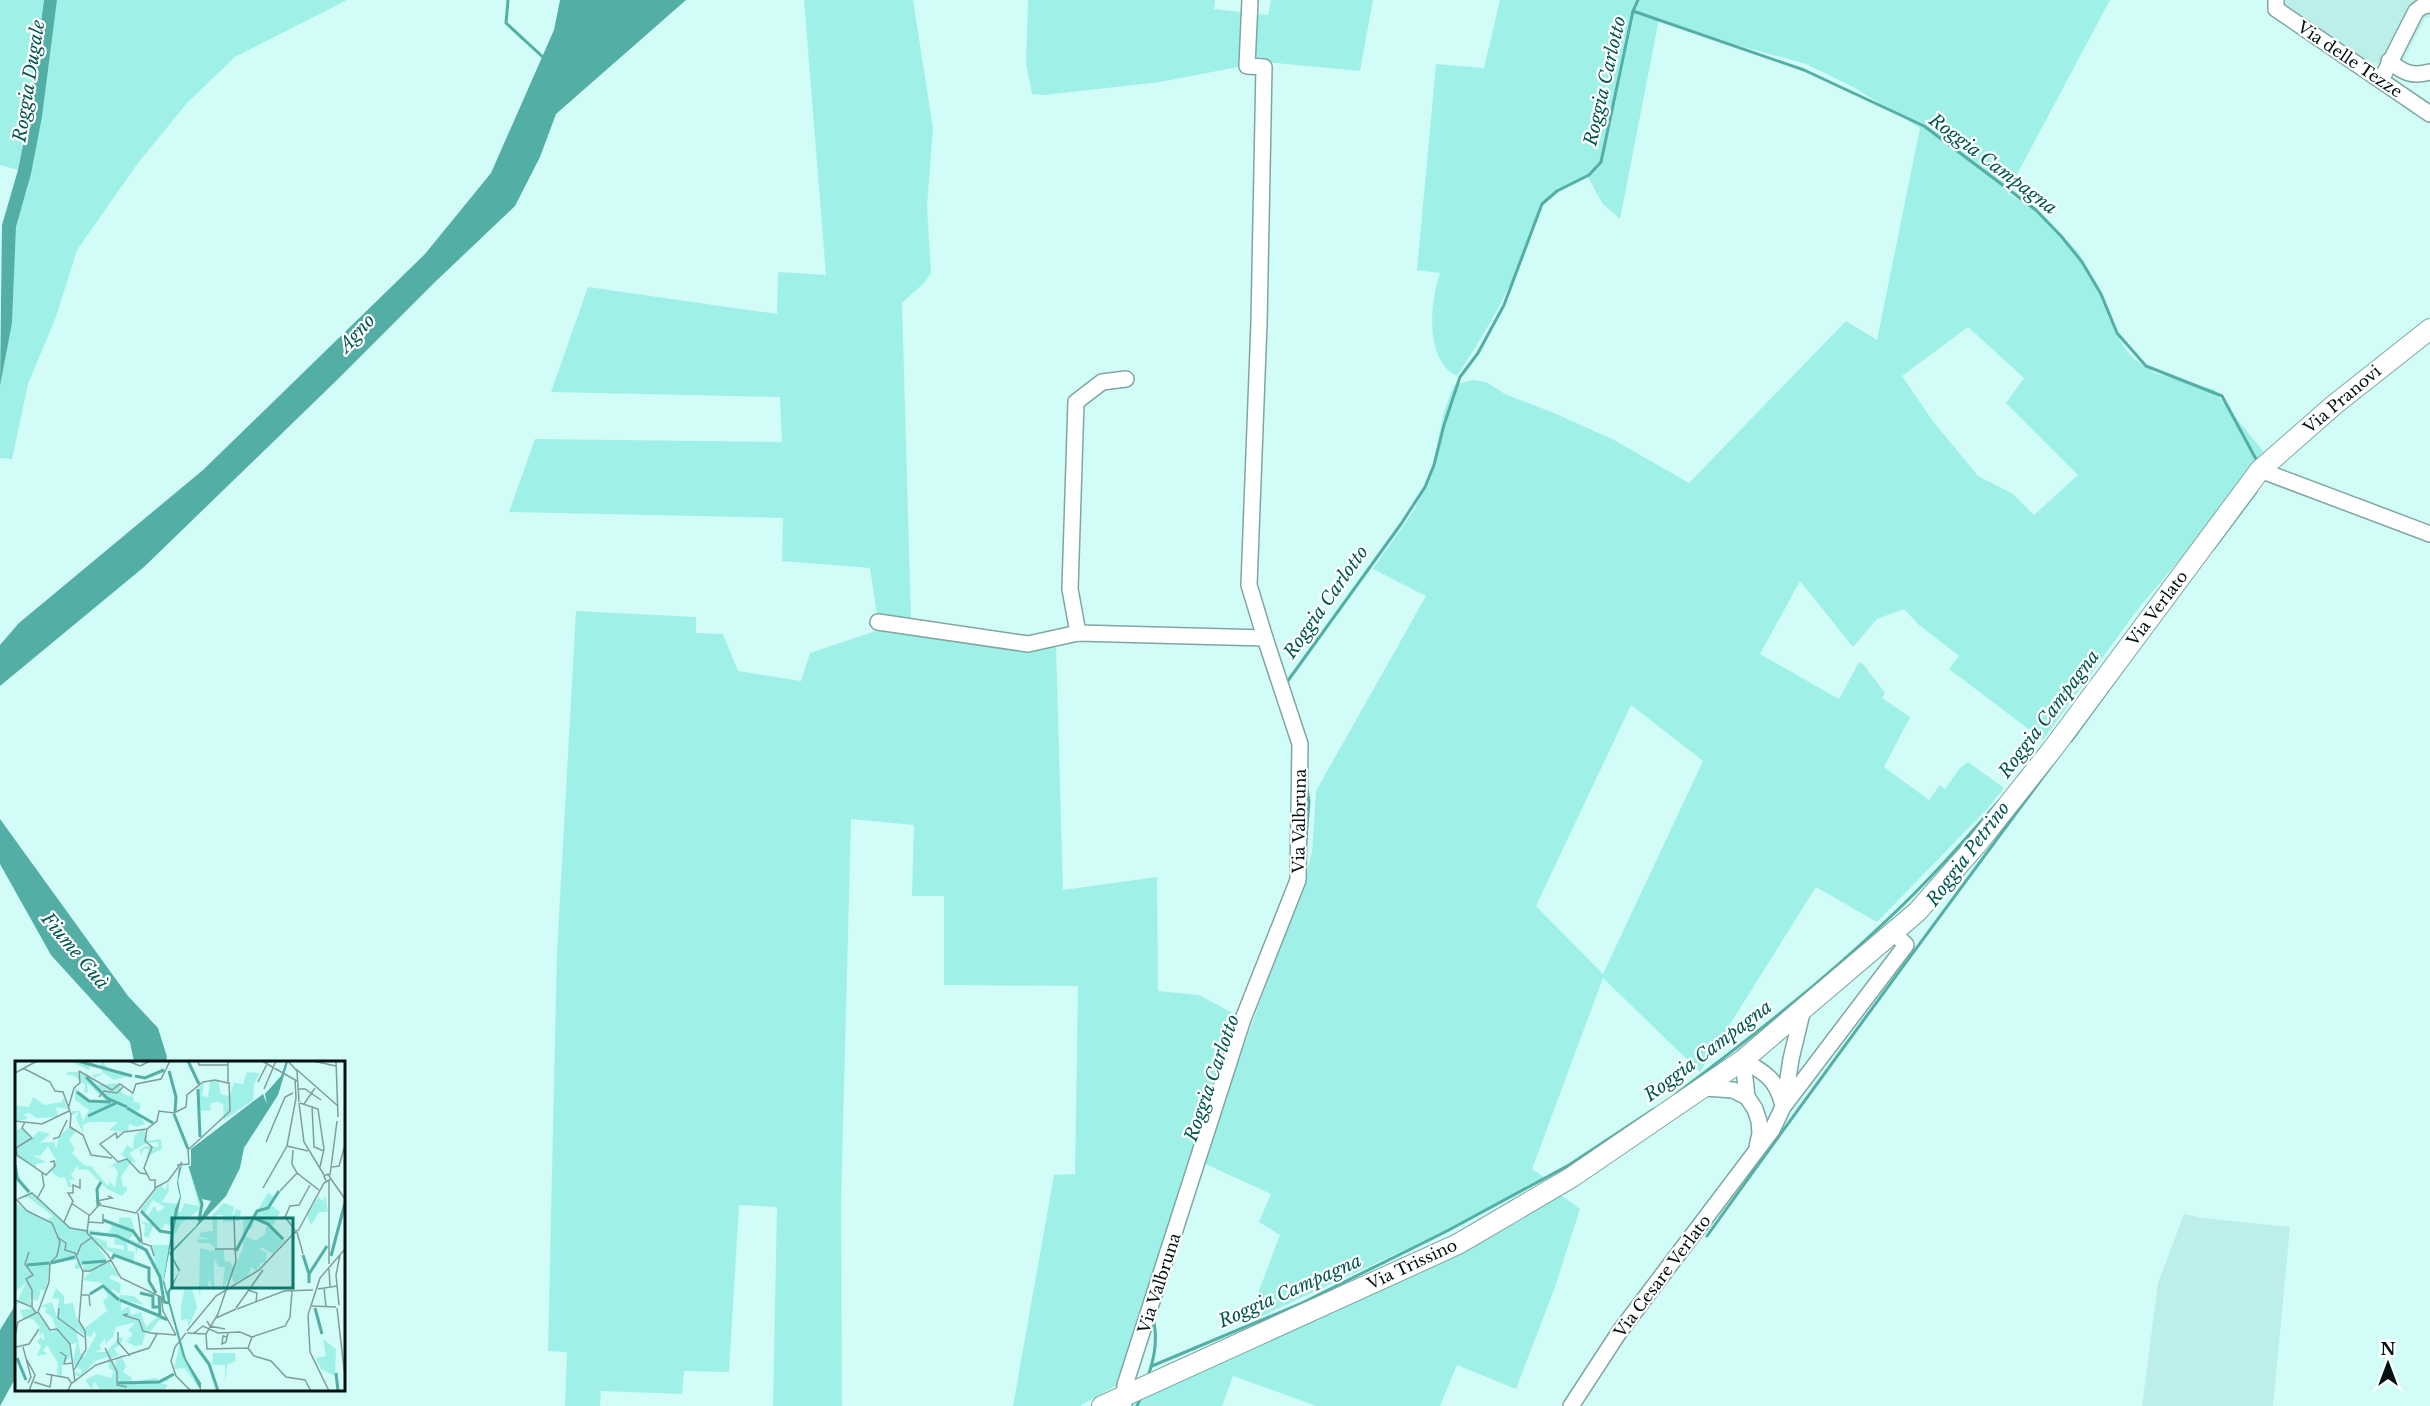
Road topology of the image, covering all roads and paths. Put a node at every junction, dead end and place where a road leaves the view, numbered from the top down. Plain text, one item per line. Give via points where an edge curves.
1 (1250, 0) edge
2 (2276, 0) edge
3 (2420, 5) edge
4 (2390, 61) junction
5 (2430, 72) edge
6 (2381, 80) junction
7 (2430, 114) edge
8 (2429, 328) edge
9 (1126, 379) dead end
10 (2260, 470) junction
11 (2430, 534) edge
12 (878, 622) dead end
13 (1078, 633) junction
14 (1265, 638) junction
15 (1893, 932) junction
16 (1803, 1008) junction
17 (1743, 1060) junction
18 (1705, 1088) junction
19 (1747, 1097) junction
20 (1783, 1107) junction
21 (1756, 1150) junction
22 (1123, 1400) edge
23 (1102, 1406) edge
24 (1571, 1406) edge

1 - 14 street, Via Valbruna via 1247,66 1264,67 1250,585
2 - 6 street, Via delle Tezze via 2276,9
3 - 4 street
4 - 5 street via 2403,73 2416,76
4 - 6 street
6 - 7 street, Via delle Tezze
8 - 10 main road, Via Pranovi
9 - 13 street via 1102,382 1076,402 1070,589
10 - 11 street
10 - 15 main road, Via Verlato via 1977,844 1917,912
12 - 13 street via 1028,644
13 - 14 street
14 - 22 street, Via Valbruna via 1300,744 1298,880 1243,1019
15 - 16 main road
15 - 20 street, Via Cesare Verlato via 1905,945
16 - 17 main road
16 - 20 street, Via Cesare Verlato
17 - 18 main road
17 - 19 street
17 - 20 street via 1778,1086
18 - 19 street via 1733,1090
18 - 22 main road, Via Trissino via 1572,1177 1458,1244
19 - 21 street via 1759,1120
20 - 21 street, Via Cesare Verlato via 1773,1130
21 - 24 street, Via Cesare Verlato via 1620,1331
22 - 23 main road, Via Trissino

